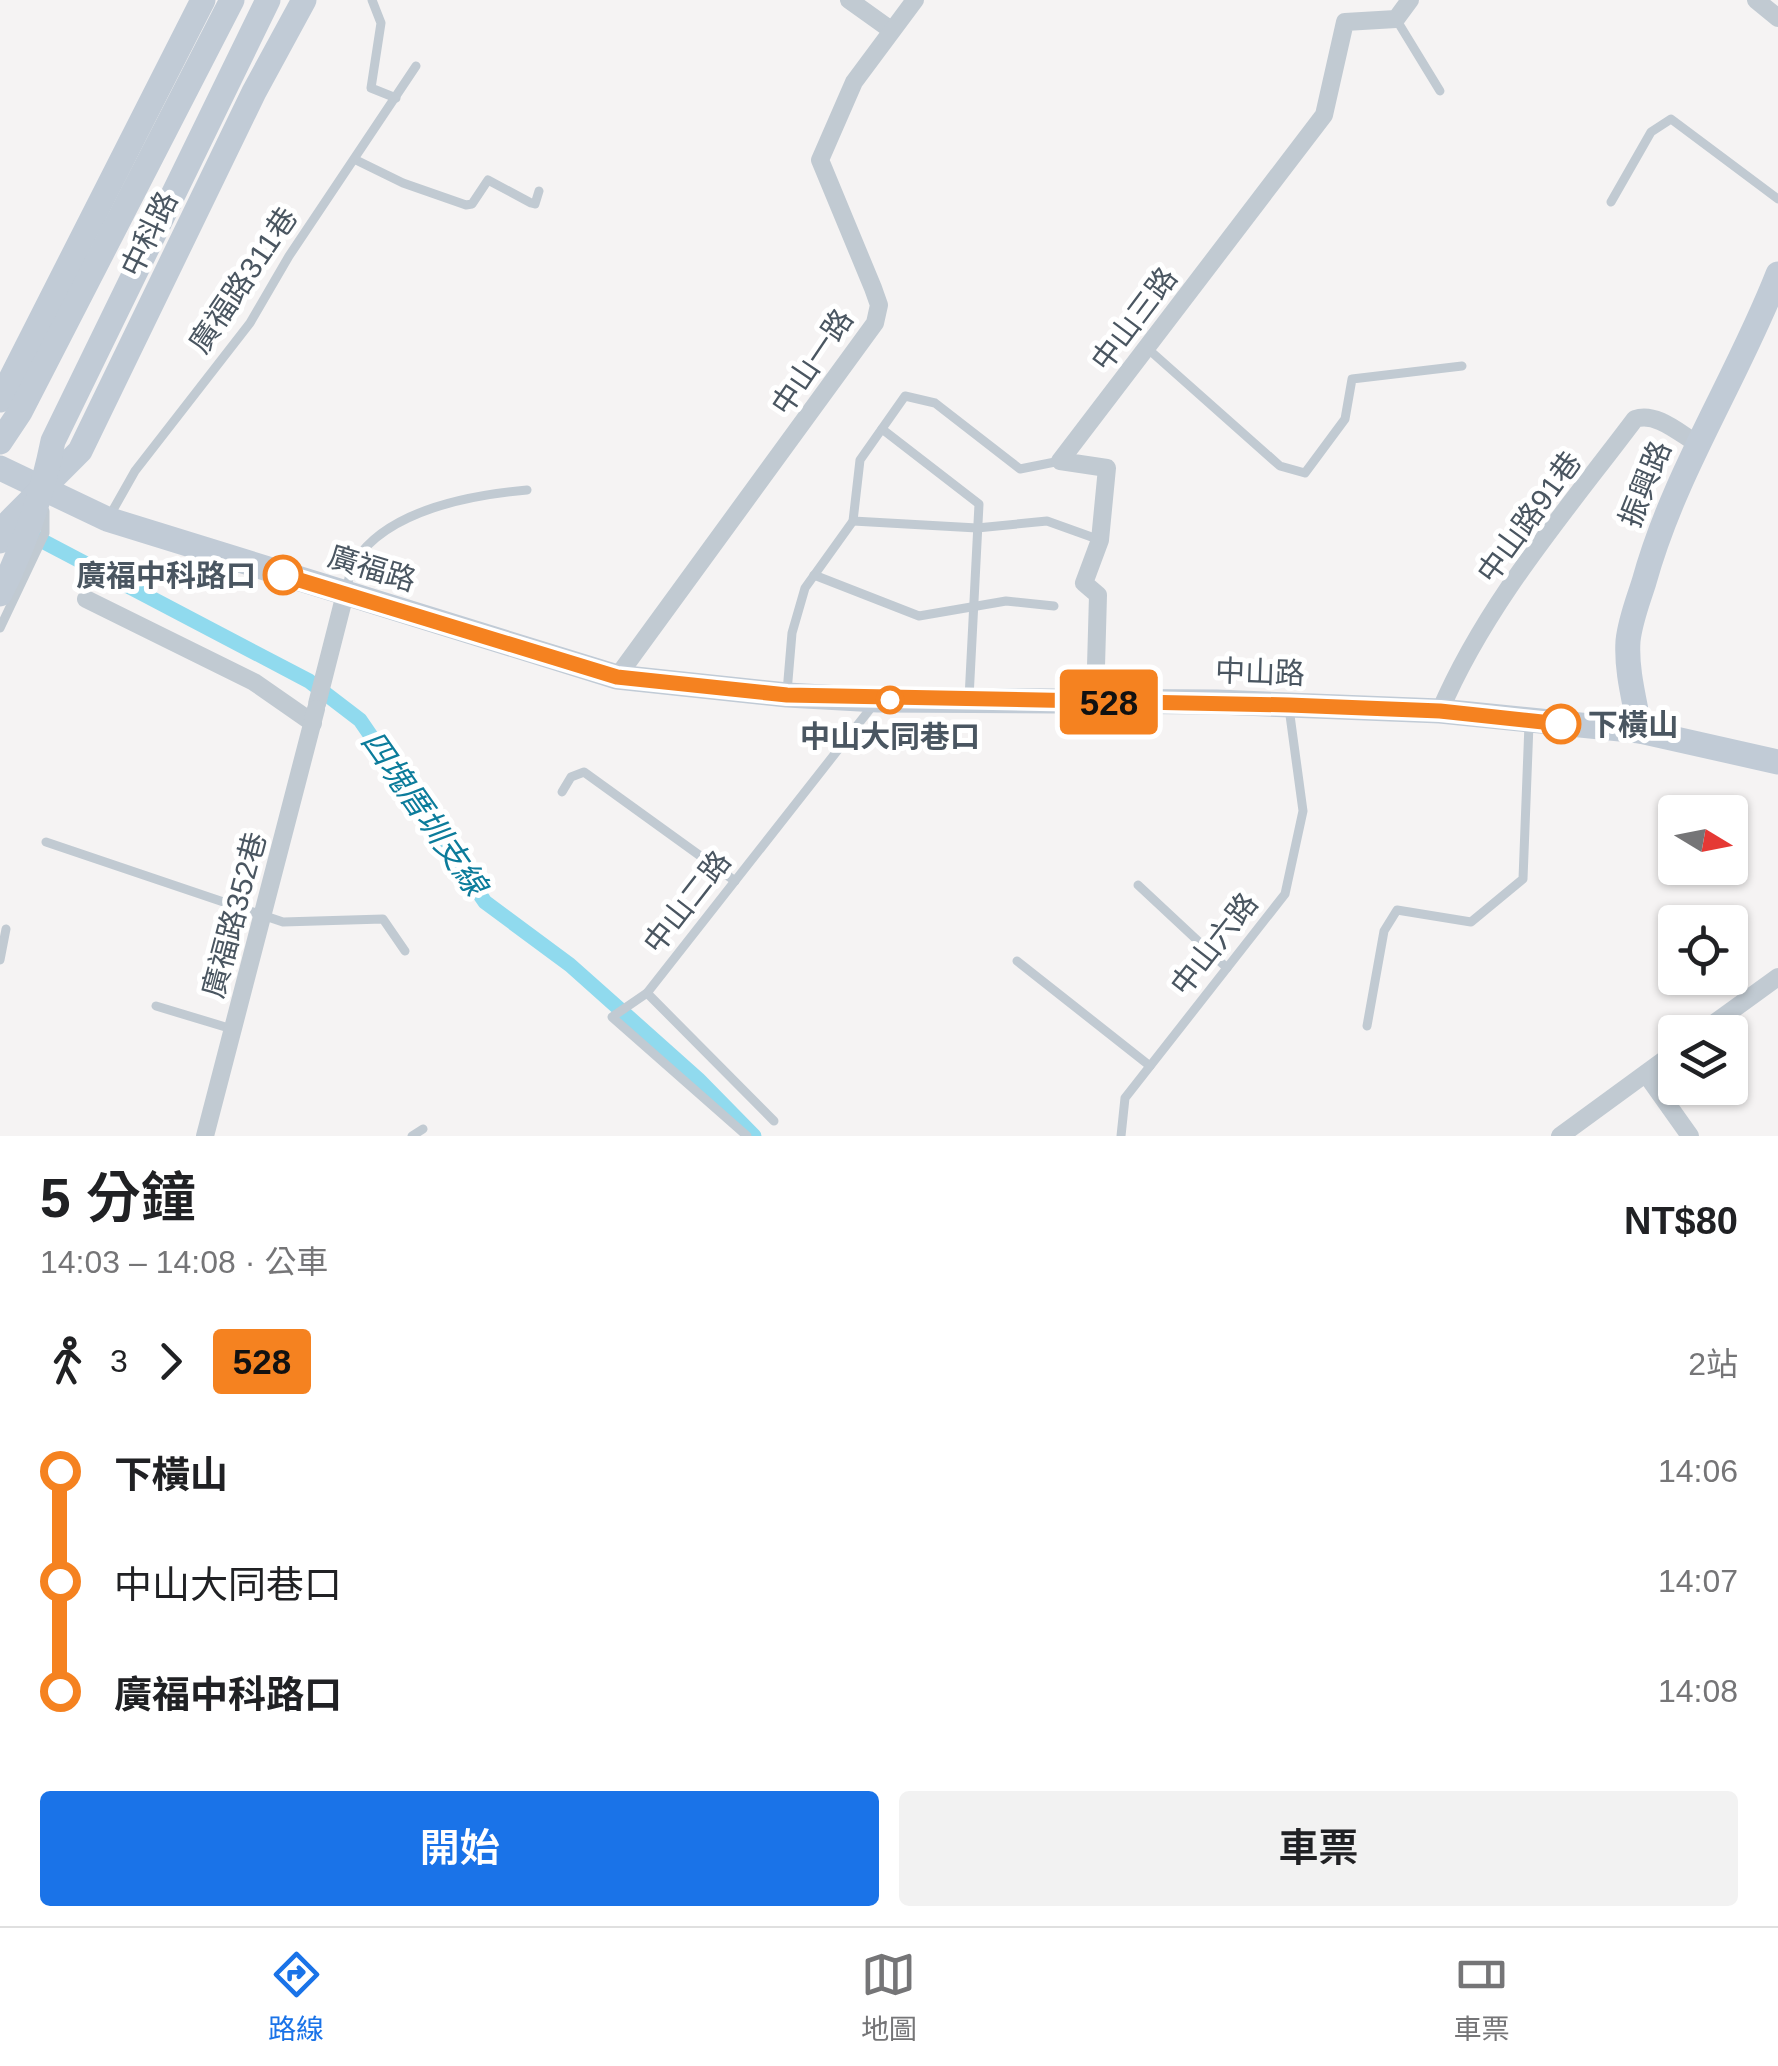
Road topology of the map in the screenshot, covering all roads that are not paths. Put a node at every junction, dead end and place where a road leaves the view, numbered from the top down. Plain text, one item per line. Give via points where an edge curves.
1 (203, 0) edge
2 (232, 0) edge
3 (268, 0) edge
4 (304, 0) edge
5 (372, 0) edge
6 (849, 0) edge
7 (915, 0) edge
8 (1410, 0) edge
9 (1756, 0) edge
10 (1778, 18) edge
11 (1396, 19) junction
12 (891, 30) junction
13 (416, 66) dead end
14 (1440, 90) dead end
15 (396, 98) junction
16 (356, 160) junction
17 (539, 191) dead end
18 (1778, 199) edge
19 (1611, 202) dead end
20 (1778, 274) edge
21 (1147, 348) junction
22 (1462, 366) dead end
23 (0, 400) edge
24 (882, 430) junction
25 (0, 442) edge
26 (1696, 443) junction
27 (1060, 461) junction
28 (0, 468) edge
29 (44, 489) junction
30 (527, 490) dead end
31 (107, 520) junction
32 (853, 520) junction
33 (977, 528) junction
34 (21, 532) edge
35 (1100, 540) junction
36 (21, 568) junction
37 (814, 575) junction
38 (0, 594) edge
39 (345, 594) junction
40 (86, 599) dead end
41 (1054, 606) dead end
42 (972, 609) junction
43 (0, 628) edge
44 (617, 677) junction
45 (787, 695) junction
46 (878, 700) junction
47 (969, 701) junction
48 (1095, 702) junction
49 (1289, 705) junction
50 (1440, 711) junction
51 (316, 712) junction
52 (1529, 721) junction
53 (1640, 732) junction
54 (1778, 762) edge
55 (562, 792) dead end
56 (46, 842) dead end
57 (735, 881) junction
58 (1138, 885) dead end
59 (264, 918) junction
60 (6, 929) dead end
61 (405, 951) dead end
62 (0, 960) edge
63 (1017, 962) dead end
64 (1227, 968) junction
65 (1778, 977) edge
66 (648, 994) junction
67 (156, 1006) dead end
68 (1725, 1015) edge
69 (1366, 1026) dead end
70 (232, 1029) junction
71 (1658, 1065) edge
72 (1150, 1066) junction
73 (1646, 1074) junction
74 (774, 1121) dead end
75 (423, 1129) dead end
76 (205, 1136) edge
77 (412, 1136) edge
78 (748, 1136) edge
79 (1120, 1136) edge
80 (1560, 1136) edge
81 (1690, 1136) edge

1 - 23 street, 中科路
2 - 25 street, 中科路
3 - 29 street, 中科路 via 52,441
4 - 29 street, 中科路 via 80,451
5 - 15 lane via 381,23 370,88
6 - 12 street
7 - 12 street, 中山一路
8 - 11 street
9 - 10 street
11 - 14 lane
11 - 21 street, 中山三路 via 1346,22 1324,115
12 - 44 street, 中山一路 via 854,82 820,160 873,288 875,323
13 - 15 lane, 廣福路311巷
15 - 16 lane, 廣福路311巷
16 - 17 lane via 466,204 488,180 531,204
16 - 31 lane, 廣福路311巷 via 250,323
18 - 19 lane via 1672,119 1652,132
20 - 26 street, 振興路
21 - 22 lane via 1280,466 1305,474 1345,419 1352,379
21 - 27 street, 中山三路
24 - 27 lane via 905,396 935,403 1020,470
24 - 32 lane via 860,460
24 - 33 lane via 979,504
26 - 50 street, 中山路91巷 via 1665,423 1634,419 1514,581
26 - 53 street, 振興路 via 1628,636
27 - 35 street via 1107,468
28 - 29 street, 廣福路
29 - 31 street, 廣福路
29 - 34 street, 中科路
30 - 39 lane via 428,511 389,530 355,561
31 - 39 street, 廣福路
32 - 33 lane
32 - 37 lane
33 - 35 lane via 1047,521
33 - 42 lane
34 - 36 street, 中科路
35 - 48 street via 1084,583 1098,595
36 - 38 street, 中科路
36 - 43 lane, 中科路
37 - 42 lane via 919,616
37 - 45 lane via 792,634
39 - 44 street, 廣福路
39 - 51 street, 廣福路352巷
40 - 51 street
41 - 42 lane via 1006,601
42 - 47 lane
44 - 45 street, 中山路
45 - 46 street, 中山路
46 - 47 street, 中山路
46 - 57 lane, 中山二路
47 - 48 street, 中山路
48 - 49 street, 中山路
49 - 50 street, 中山路
49 - 64 lane, 中山六路 via 1304,811 1285,894
50 - 52 street, 中山路
51 - 59 street, 廣福路352巷
52 - 53 street, 中山路
52 - 69 lane via 1523,879 1471,922 1397,910 1384,930
53 - 54 street, 中山路
55 - 57 lane via 576,772 592,776
56 - 59 lane
57 - 66 lane, 中山二路
58 - 64 lane
59 - 61 lane via 384,919
59 - 70 street, 廣福路352巷
60 - 62 lane
63 - 72 lane
64 - 72 lane, 中山六路
65 - 68 street
66 - 74 lane, 中山二路
66 - 78 lane via 612,1017
67 - 70 lane
70 - 76 street, 廣福路352巷
71 - 73 street
72 - 79 lane, 中山六路 via 1125,1098
73 - 80 street
73 - 81 street
75 - 77 lane

